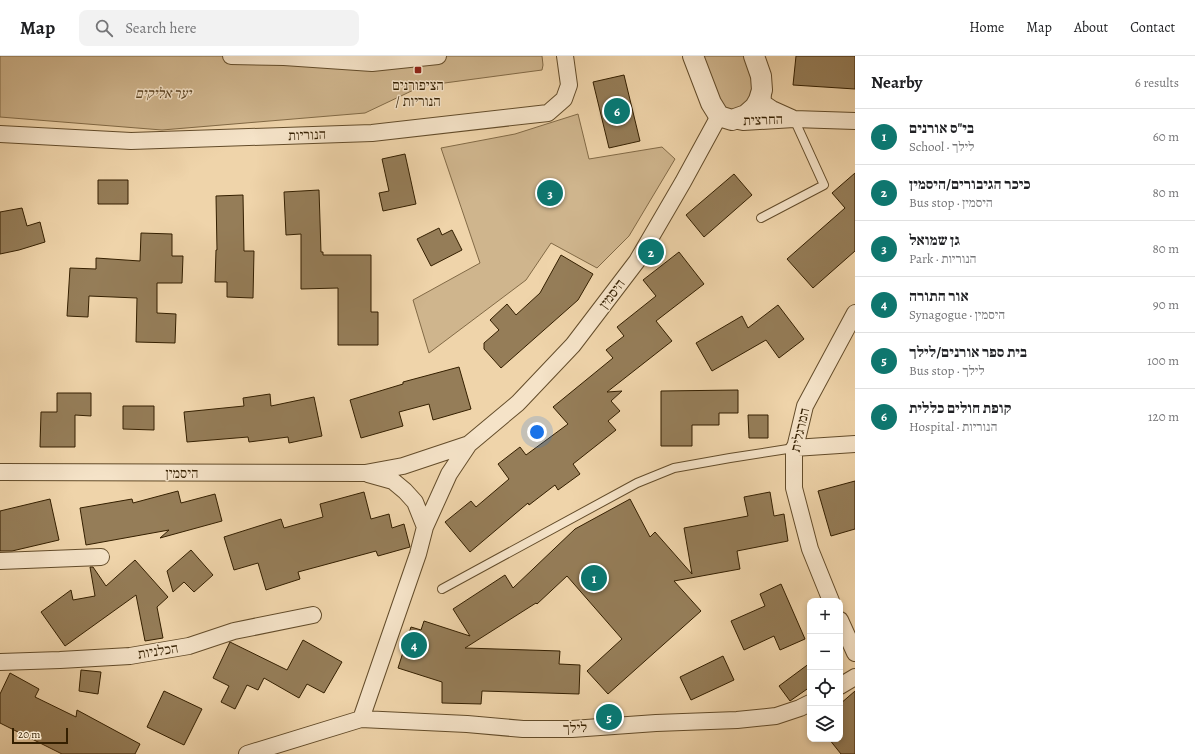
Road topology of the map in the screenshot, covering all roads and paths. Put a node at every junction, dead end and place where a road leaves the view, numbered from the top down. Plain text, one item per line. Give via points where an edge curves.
1 (231, 56) edge
2 (438, 56) edge
3 (565, 56) edge
4 (693, 56) edge
5 (754, 56) edge
6 (761, 76) junction
7 (725, 118) junction
8 (794, 119) junction
9 (855, 121) edge
10 (0, 134) edge
11 (761, 218) dead end
12 (855, 313) edge
13 (469, 444) junction
14 (855, 444) edge
15 (794, 448) junction
16 (0, 472) edge
17 (365, 473) junction
18 (425, 526) junction
19 (101, 557) dead end
20 (0, 561) edge
21 (442, 589) dead end
22 (830, 598) edge
23 (313, 615) dead end
24 (843, 627) edge
25 (855, 653) edge
26 (0, 662) edge
27 (855, 677) edge
28 (843, 684) edge
29 (807, 704) edge
30 (361, 719) junction
31 (247, 754) edge

1 - 2 street via 372,62
3 - 10 street, הנוריות via 569,85 564,99 548,113 372,133 131,141
4 - 7 street via 711,103
5 - 6 street
6 - 7 street via 762,90 755,107 746,115
6 - 8 street, החרצית via 763,103
7 - 8 street, החרצית via 743,122
7 - 13 street, היסמין via 683,182 637,261 573,345 518,403
8 - 9 street, החרצית
8 - 11 lane via 824,185
12 - 15 street, המרגלית via 805,406
13 - 17 street, היסמין via 403,466
13 - 18 street, היסמין via 448,474
14 - 15 street
15 - 21 lane via 674,468 637,483
15 - 22 street, המרגלית via 794,488 810,550
16 - 17 street, היסמין
17 - 18 street, היסמין via 393,481 405,491 415,502
18 - 30 street, היסמין via 418,554
19 - 20 street
23 - 26 street, הכלניות via 234,631 189,646 130,656
24 - 25 street
27 - 28 street
29 - 30 street, לילך via 776,716 572,729 523,729
30 - 31 street

